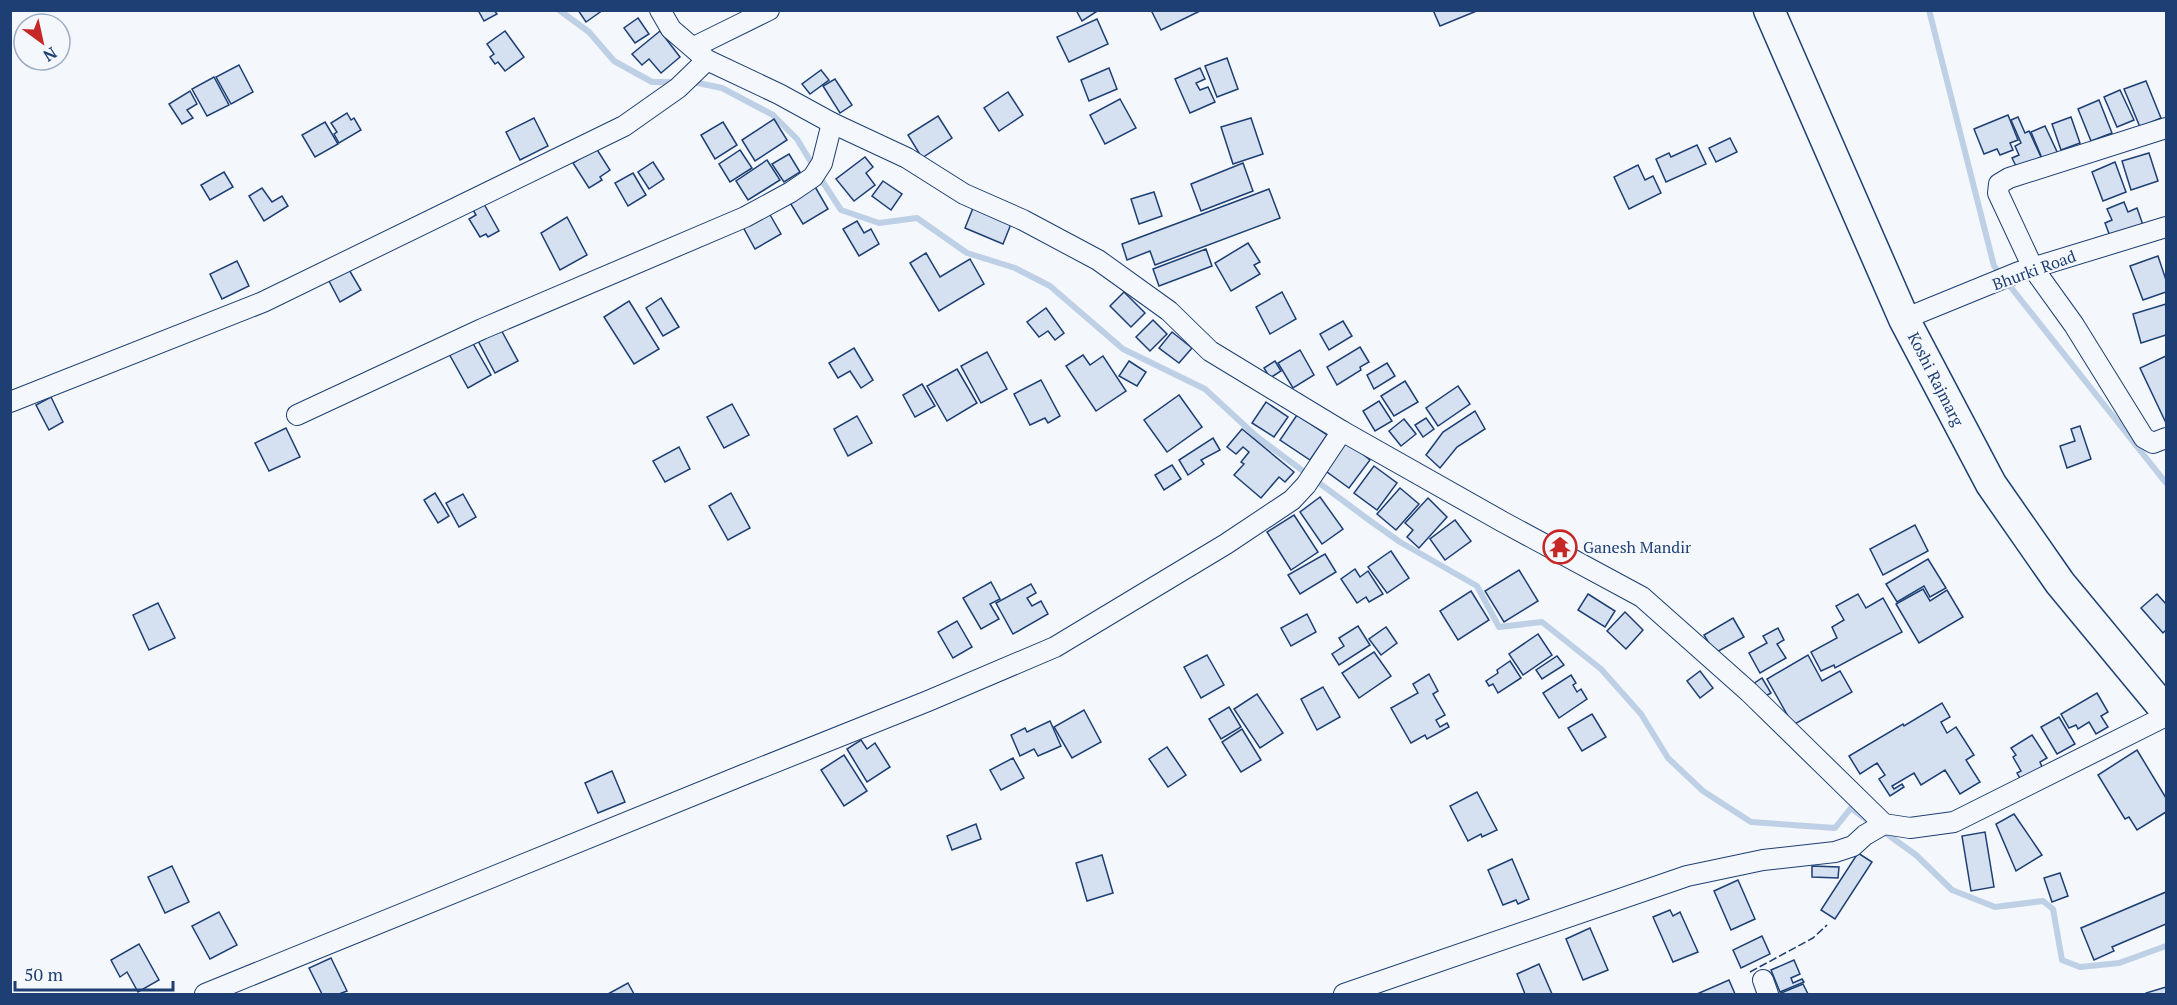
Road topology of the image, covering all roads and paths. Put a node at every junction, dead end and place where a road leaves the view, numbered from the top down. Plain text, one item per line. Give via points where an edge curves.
1 (660, 10) edge
2 (769, 10) edge
3 (1769, 10) edge
4 (700, 54) junction
5 (832, 123) junction
6 (2166, 128) edge
7 (2166, 227) edge
8 (2026, 270) junction
9 (1905, 319) junction
10 (10, 402) edge
11 (297, 415) dead end
12 (1342, 431) junction
13 (2166, 438) edge
14 (2166, 711) edge
15 (2166, 716) edge
16 (1876, 828) junction
17 (205, 994) edge
18 (1344, 994) edge

1 - 4 street via 672,29
2 - 4 street
3 - 9 main road, Koshi Rajmarg
4 - 5 street
4 - 10 street via 685,82 624,126 263,302
5 - 11 street via 817,170 791,192 745,217 482,328
5 - 12 street via 908,158 964,194 1098,260 1169,311 1210,351
6 - 8 street via 1999,184 1998,193
7 - 8 street, Bhurki Road
8 - 9 street, Bhurki Road
8 - 13 street via 2074,325 2144,438 2152,443
9 - 14 main road, Koshi Rajmarg via 1991,484 2060,583
12 - 16 street via 1642,597 1749,692
12 - 17 street via 1292,500 1227,544 1055,647
15 - 16 street via 1954,822
16 - 18 street via 1853,846 1835,852 1763,860 1687,876

